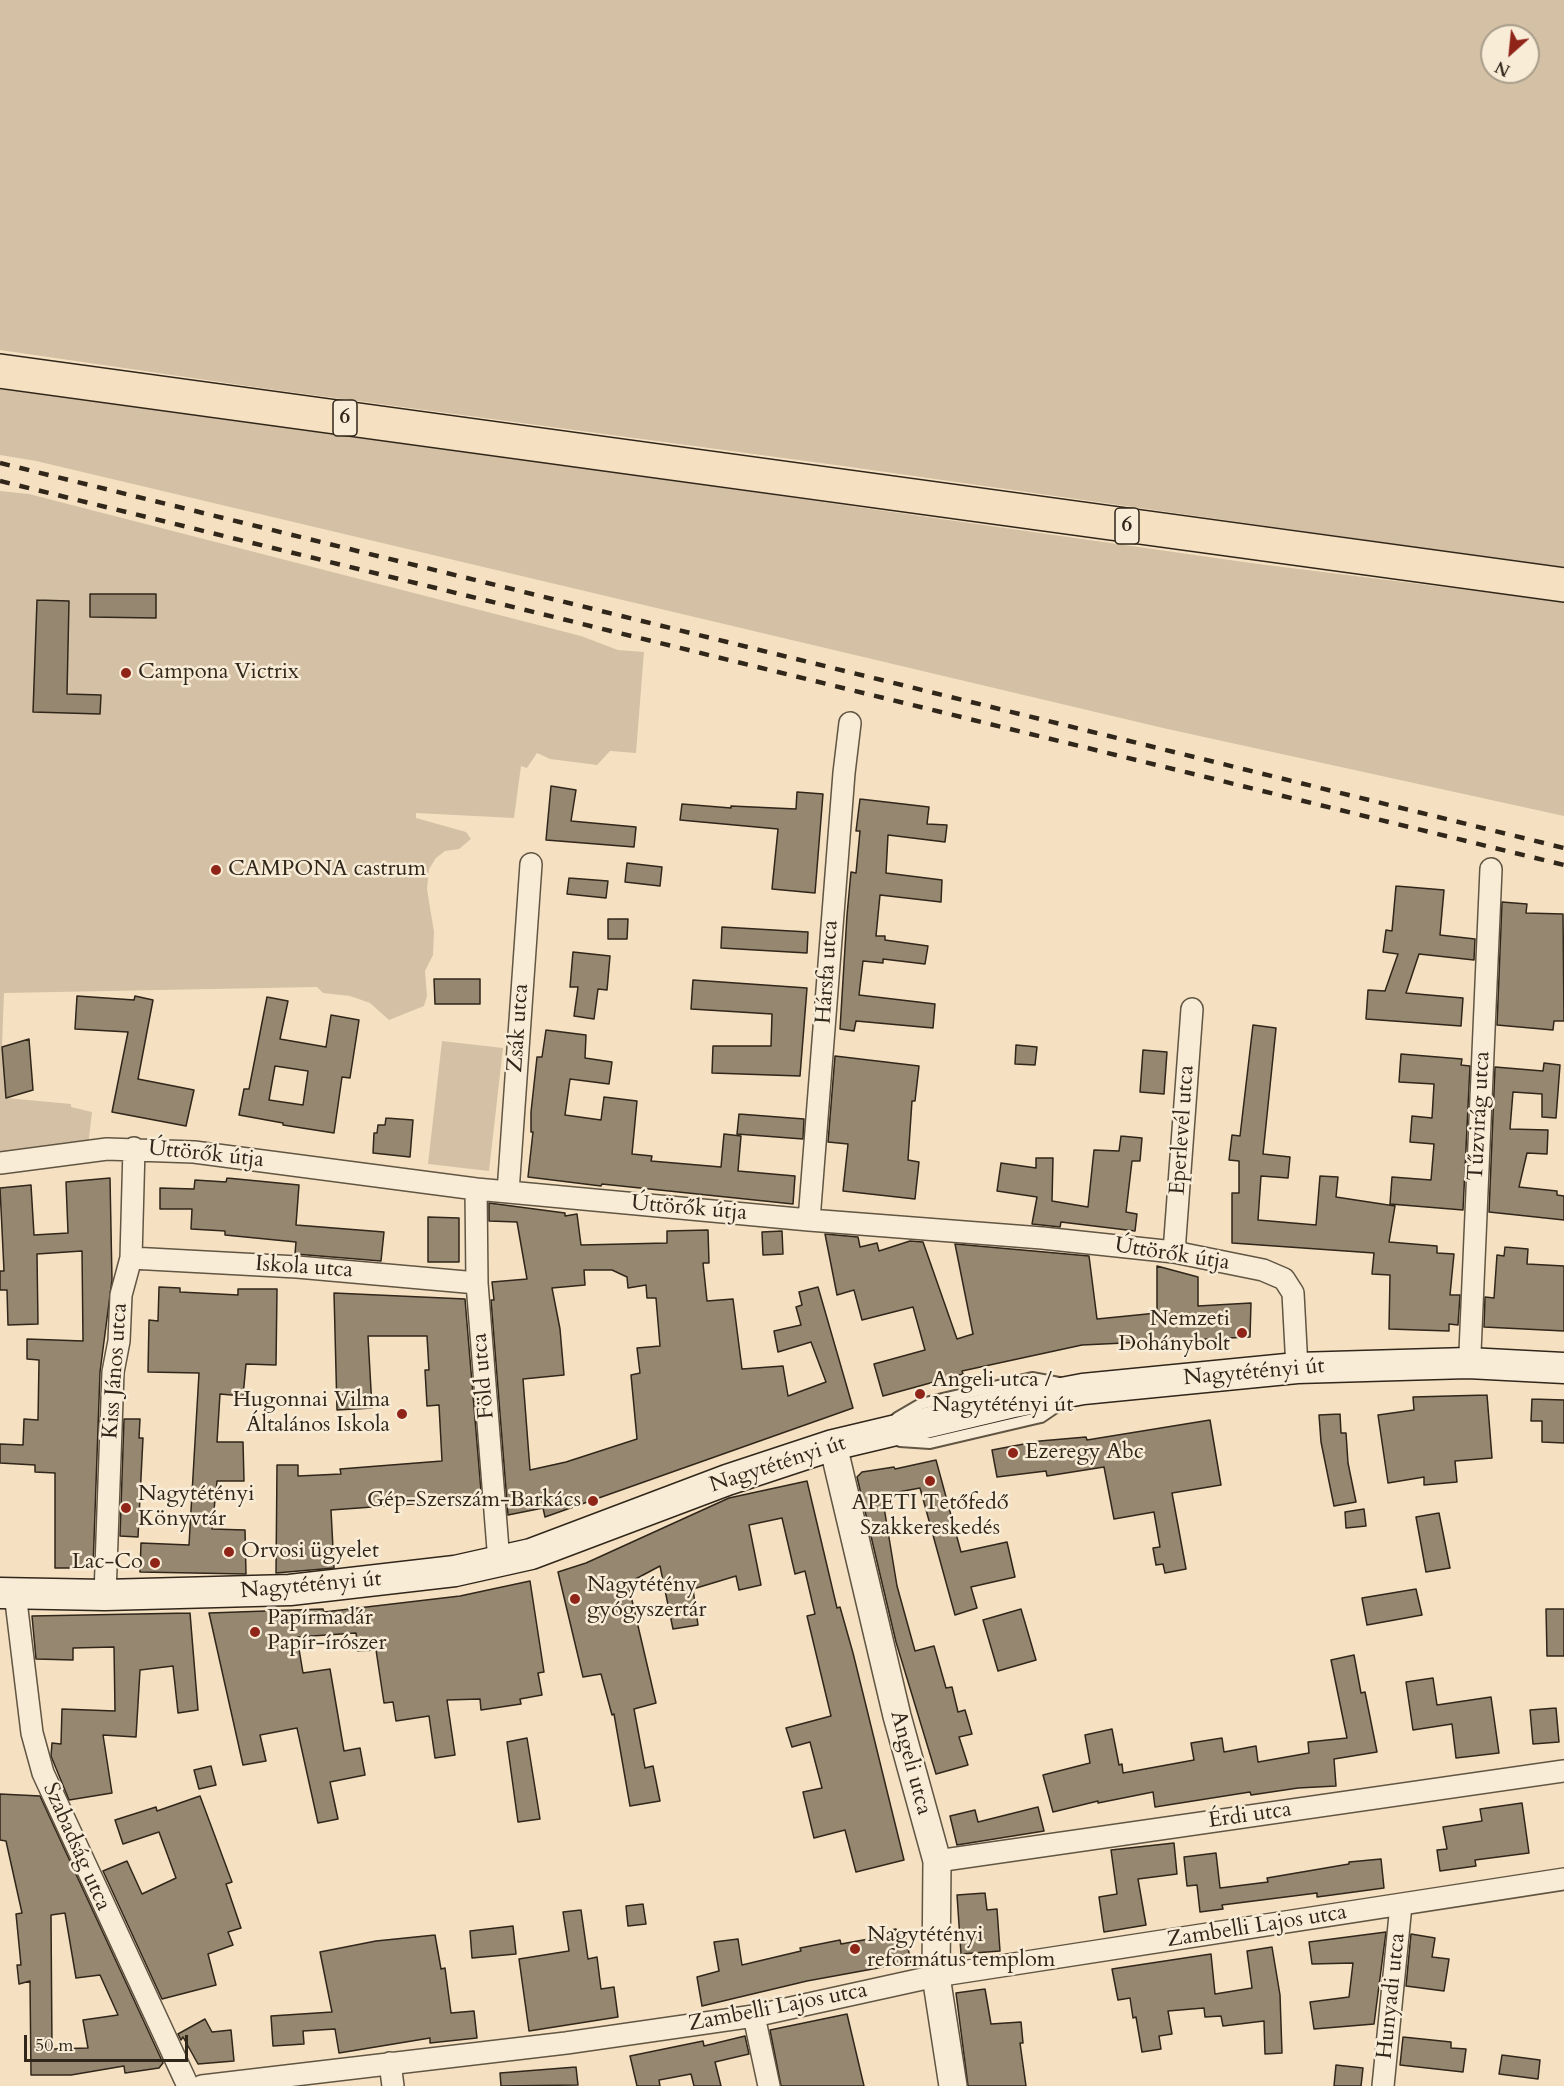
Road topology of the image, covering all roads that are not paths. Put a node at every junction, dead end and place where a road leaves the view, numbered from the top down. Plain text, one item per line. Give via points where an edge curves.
1 (0, 371) edge
2 (1564, 585) edge
3 (850, 723) dead end
4 (531, 864) dead end
5 (1491, 869) dead end
6 (1192, 1009) dead end
7 (134, 1148) junction
8 (0, 1162) edge
9 (476, 1189) junction
10 (508, 1192) junction
11 (809, 1220) junction
12 (1174, 1252) junction
13 (131, 1258) junction
14 (477, 1283) junction
15 (1468, 1362) junction
16 (1297, 1368) junction
17 (1564, 1368) edge
18 (833, 1445) junction
19 (499, 1562) junction
20 (8, 1593) edge
21 (105, 1595) junction
22 (1564, 1771) edge
23 (937, 1861) junction
24 (1564, 1879) edge
25 (1401, 1905) junction
26 (936, 1976) junction
27 (754, 2016) junction
28 (390, 2063) junction
29 (188, 2086) edge
30 (202, 2086) edge
31 (393, 2086) edge
32 (769, 2086) edge
33 (953, 2086) edge
34 (1383, 2086) edge

1 - 2 main road, 6
3 - 11 street, Hársfa utca
4 - 10 street, Zsák utca
5 - 15 street, Tűzvirág utca
6 - 12 street, Eperlevél utca
7 - 8 street, Úttörők útja
7 - 9 street, Úttörők útja via 195,1152
7 - 13 street, Kiss János utca
9 - 10 street, Úttörők útja
9 - 14 street, Föld utca
10 - 11 street, Úttörők útja
11 - 12 street, Úttörők útja
12 - 16 street, Úttörők útja via 1263,1270 1284,1279 1293,1293
13 - 14 street, Iskola utca
13 - 21 street, Kiss János utca via 121,1295 113,1372
14 - 19 street, Föld utca
15 - 16 main road, Nagytétényi út
15 - 17 main road, Nagytétényi út
16 - 18 main road, Nagytétényi út via 1083,1389
18 - 19 main road, Nagytétényi út
18 - 23 street, Angeli utca via 897,1716
19 - 21 main road, Nagytétényi út via 455,1571 290,1590
20 - 21 main road, Nagytétényi út
20 - 29 street, Szabadság utca via 32,1733 43,1773
22 - 23 street, Érdi utca
23 - 26 street, Angeli utca
24 - 25 street, Zambelli Lajos utca
25 - 26 street, Zambelli Lajos utca
25 - 34 street, Hunyadi utca
26 - 27 street, Zambelli Lajos utca
26 - 33 street, Angeli utca
27 - 28 street, Zambelli Lajos utca
27 - 32 street
28 - 30 street, Zambelli Lajos utca
28 - 31 street

